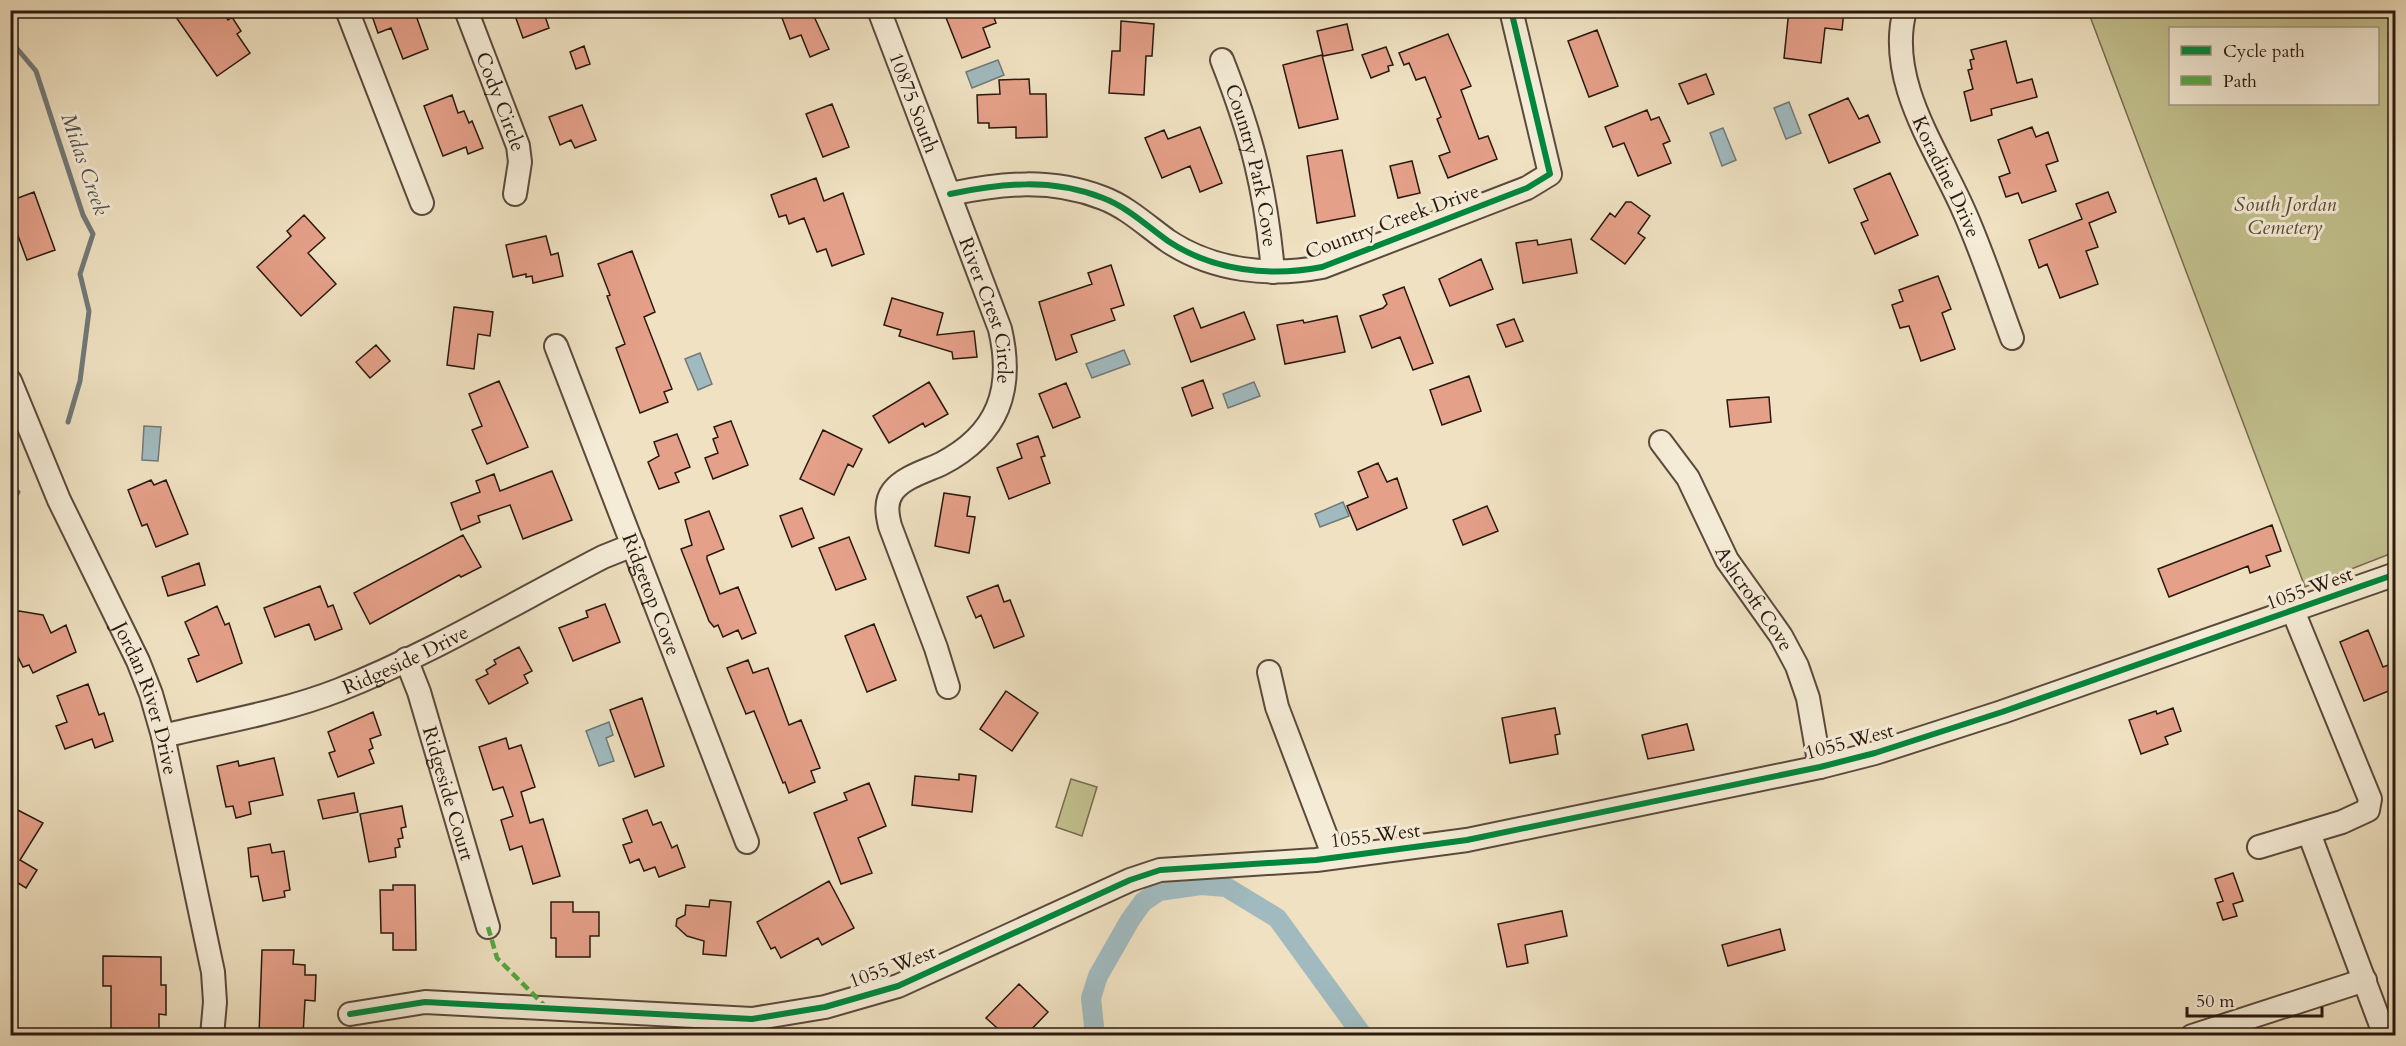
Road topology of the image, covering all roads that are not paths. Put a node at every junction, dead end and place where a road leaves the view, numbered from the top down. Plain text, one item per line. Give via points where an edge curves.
1 (347, 10) edge
2 (466, 10) edge
3 (879, 10) edge
4 (1511, 10) edge
5 (1905, 10) edge
6 (1222, 60) dead end
7 (515, 194) dead end
8 (950, 194) junction
9 (422, 203) dead end
10 (1273, 272) junction
11 (2012, 338) dead end
12 (556, 346) dead end
13 (10, 381) edge
14 (1661, 442) dead end
15 (633, 545) junction
16 (2396, 574) edge
17 (2293, 611) junction
18 (406, 659) junction
19 (1269, 672) dead end
20 (948, 687) dead end
21 (163, 736) junction
22 (1820, 767) junction
23 (2308, 833) junction
24 (747, 842) dead end
25 (2259, 848) dead end
26 (1334, 857) junction
27 (488, 927) dead end
28 (2364, 980) junction
29 (350, 1014) dead end
30 (212, 1035) edge
31 (2192, 1035) edge
32 (2385, 1035) edge

1 - 9 street
2 - 7 street, Cody Circle via 518,146
3 - 8 street, 10875 South
4 - 10 street, Country Creek Drive via 1550,174 1527,188 1322,267
5 - 11 street, Koradine Drive via 1900,39 1909,87 1934,155 1970,226
6 - 10 street, Country Park Cove via 1253,143 1264,187
8 - 10 street, Country Creek Drive via 996,184 1026,183 1081,190 1128,211 1191,254 1244,270
8 - 20 street, River Crest Circle via 1000,328 1007,375 993,418 979,437 962,452 902,483 887,506 890,526
12 - 15 street, Ridgetop Cove
13 - 21 street, Jordan River Drive via 59,500 138,661
14 - 22 street, Ashcroft Cove via 1688,478 1727,560 1781,636 1797,666 1808,698
15 - 18 street, Ridgeside Drive
15 - 24 street, Ridgetop Cove
16 - 17 street, 1055 West
17 - 22 street, 1055 West via 2002,712
17 - 23 street via 2370,799 2368,810
18 - 21 street, Ridgeside Drive via 312,699
18 - 27 street, Ridgeside Court
19 - 26 street via 1277,707
21 - 30 street, Jordan River Drive via 213,972
22 - 26 street, 1055 West via 1467,840
23 - 25 street
23 - 28 street
26 - 29 street, 1055 West via 1160,870 1130,879 898,986 825,1007 752,1019 425,1002
28 - 31 street
28 - 32 street

